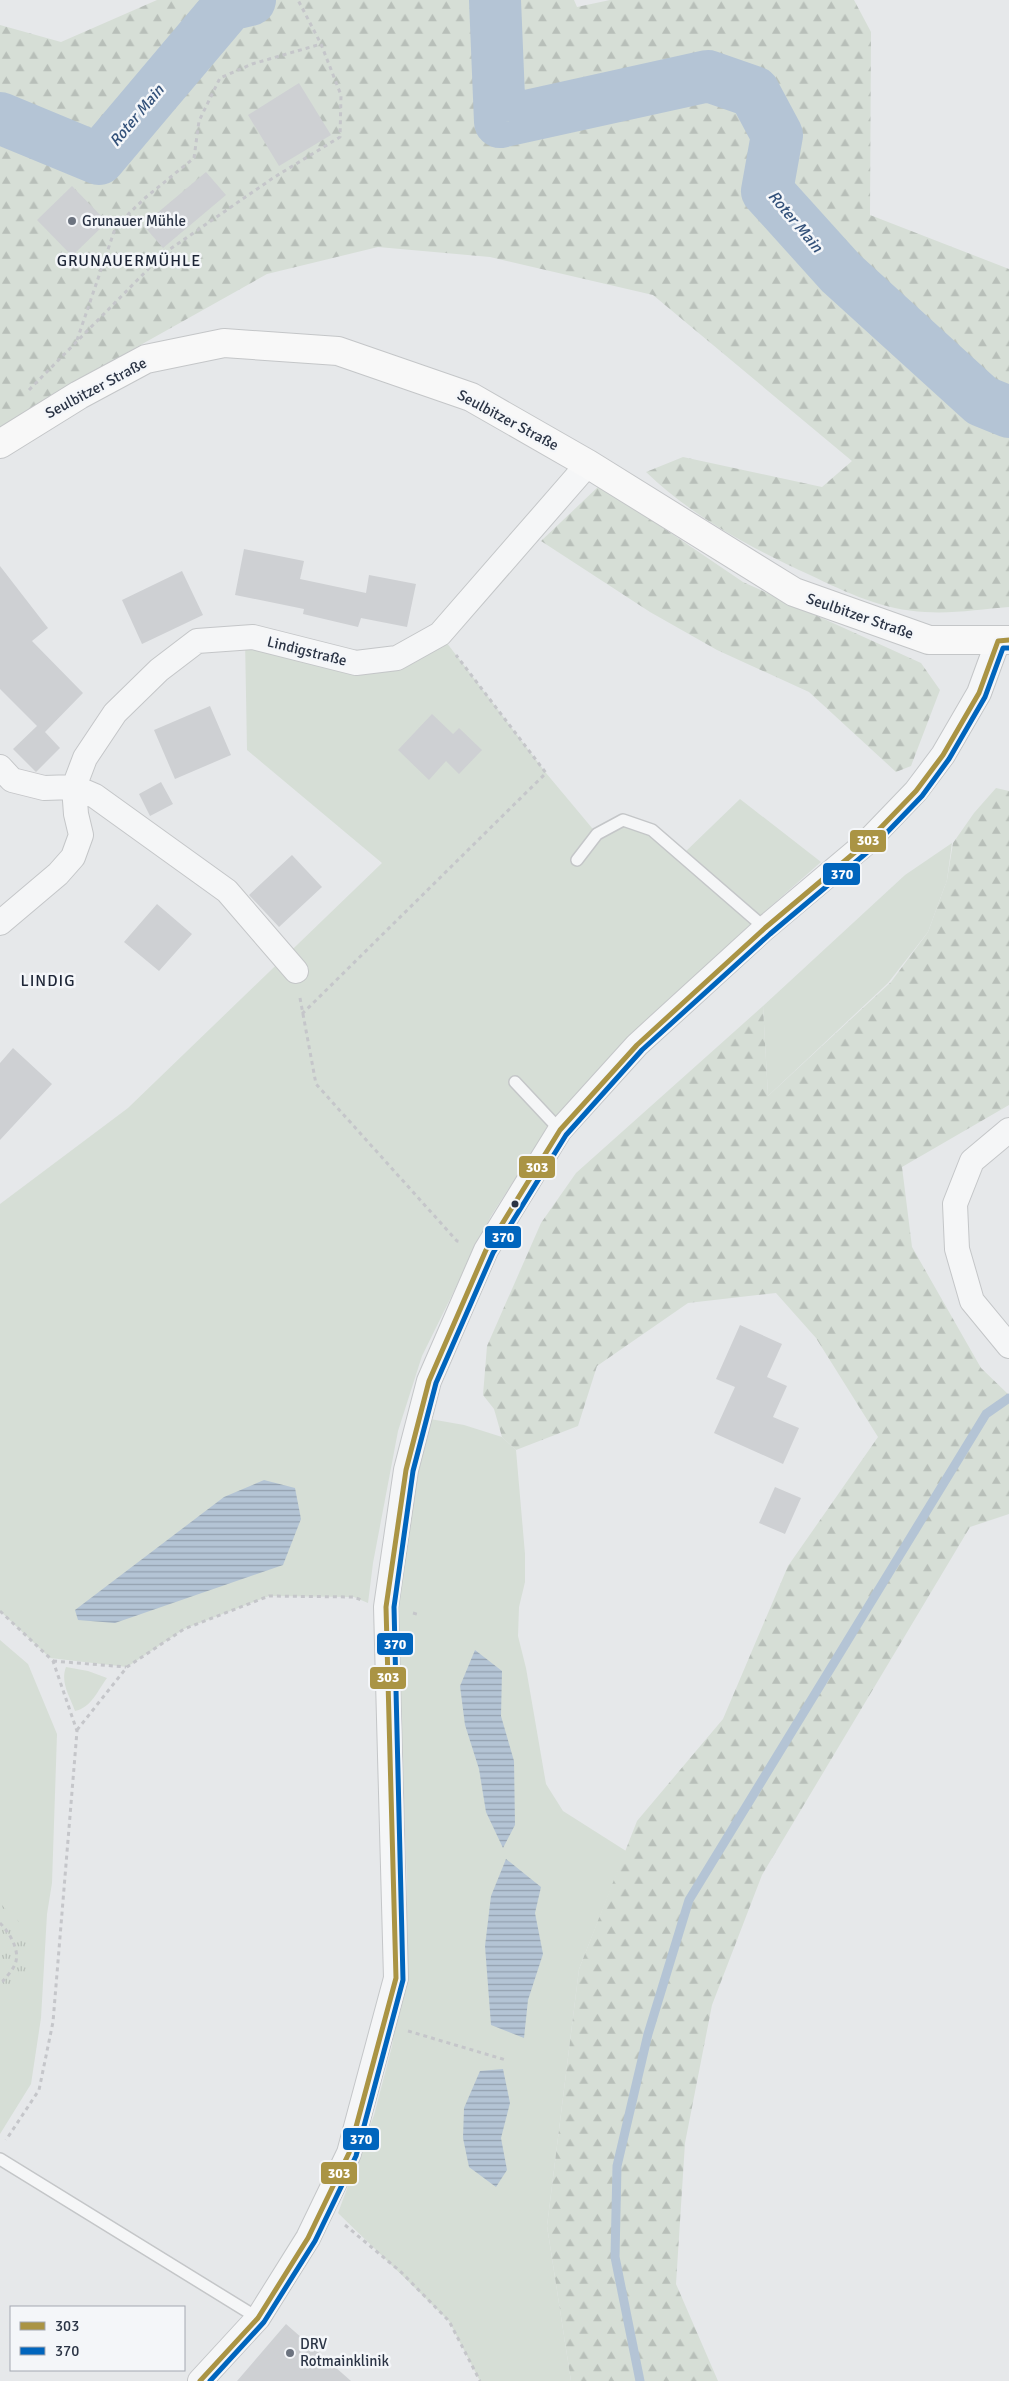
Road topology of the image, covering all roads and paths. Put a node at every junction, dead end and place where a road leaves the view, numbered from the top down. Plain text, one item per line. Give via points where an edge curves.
1 (298, 0) edge
2 (321, 44) junction
3 (76, 342) junction
4 (27, 392) dead end
5 (0, 444) edge
6 (588, 464) junction
7 (440, 634) junction
8 (1003, 640) edge
9 (0, 767) edge
10 (74, 787) junction
11 (577, 860) dead end
12 (0, 923) edge
13 (765, 928) junction
14 (296, 971) joint
15 (302, 1014) junction
16 (515, 1082) dead end
17 (560, 1130) junction
18 (1009, 1130) edge
19 (486, 1250) junction
20 (1009, 1346) edge
21 (354, 1597) dead end
22 (0, 1611) edge
23 (53, 1661) junction
24 (127, 1667) junction
25 (76, 1731) junction
26 (0, 1923) edge
27 (0, 1982) edge
28 (383, 2024) junction
29 (506, 2060) dead end
30 (5, 2141) dead end
31 (0, 2159) edge
32 (323, 2207) junction
33 (258, 2318) junction
34 (200, 2381) edge
35 (480, 2381) edge

1 - 2 path
2 - 3 path via 252,64 220,78 198,121 194,158 116,226
2 - 3 path via 341,95 340,137 273,178 163,254
3 - 4 path
5 - 6 street, Seulbitzer Straße via 78,395 146,359 224,343 338,351 471,397
6 - 7 street, Lindigstraße
6 - 8 street, Seulbitzer Straße via 794,592 929,640
7 - 10 street, Lindigstraße via 397,658 356,663 253,637 197,641 159,670 115,713 84,758
7 - 15 path via 546,774
8 - 13 street via 979,694 943,755 916,790 866,843
9 - 10 street via 12,780 44,788
10 - 12 street, Lindigstraße via 81,835 73,857 58,874
10 - 14 street via 95,796 227,892
11 - 13 lane via 597,834 623,820 652,830
13 - 17 street via 637,1045
14 - 15 path
15 - 19 path via 316,1084 457,1241
16 - 17 lane
17 - 19 street
18 - 20 street via 972,1161 955,1204 957,1249 972,1302
19 - 28 street via 429,1381 406,1470 386,1607 396,1978
21 - 24 path via 269,1596 184,1629
22 - 23 path
23 - 24 path
23 - 25 path
24 - 25 path
25 - 30 path via 53,2022 39,2090
26 - 27 path via 15,1947 16,1963
28 - 29 path
28 - 32 street via 348,2153
31 - 33 lane
32 - 33 street via 308,2238
32 - 35 path via 401,2272 449,2321
33 - 34 street

